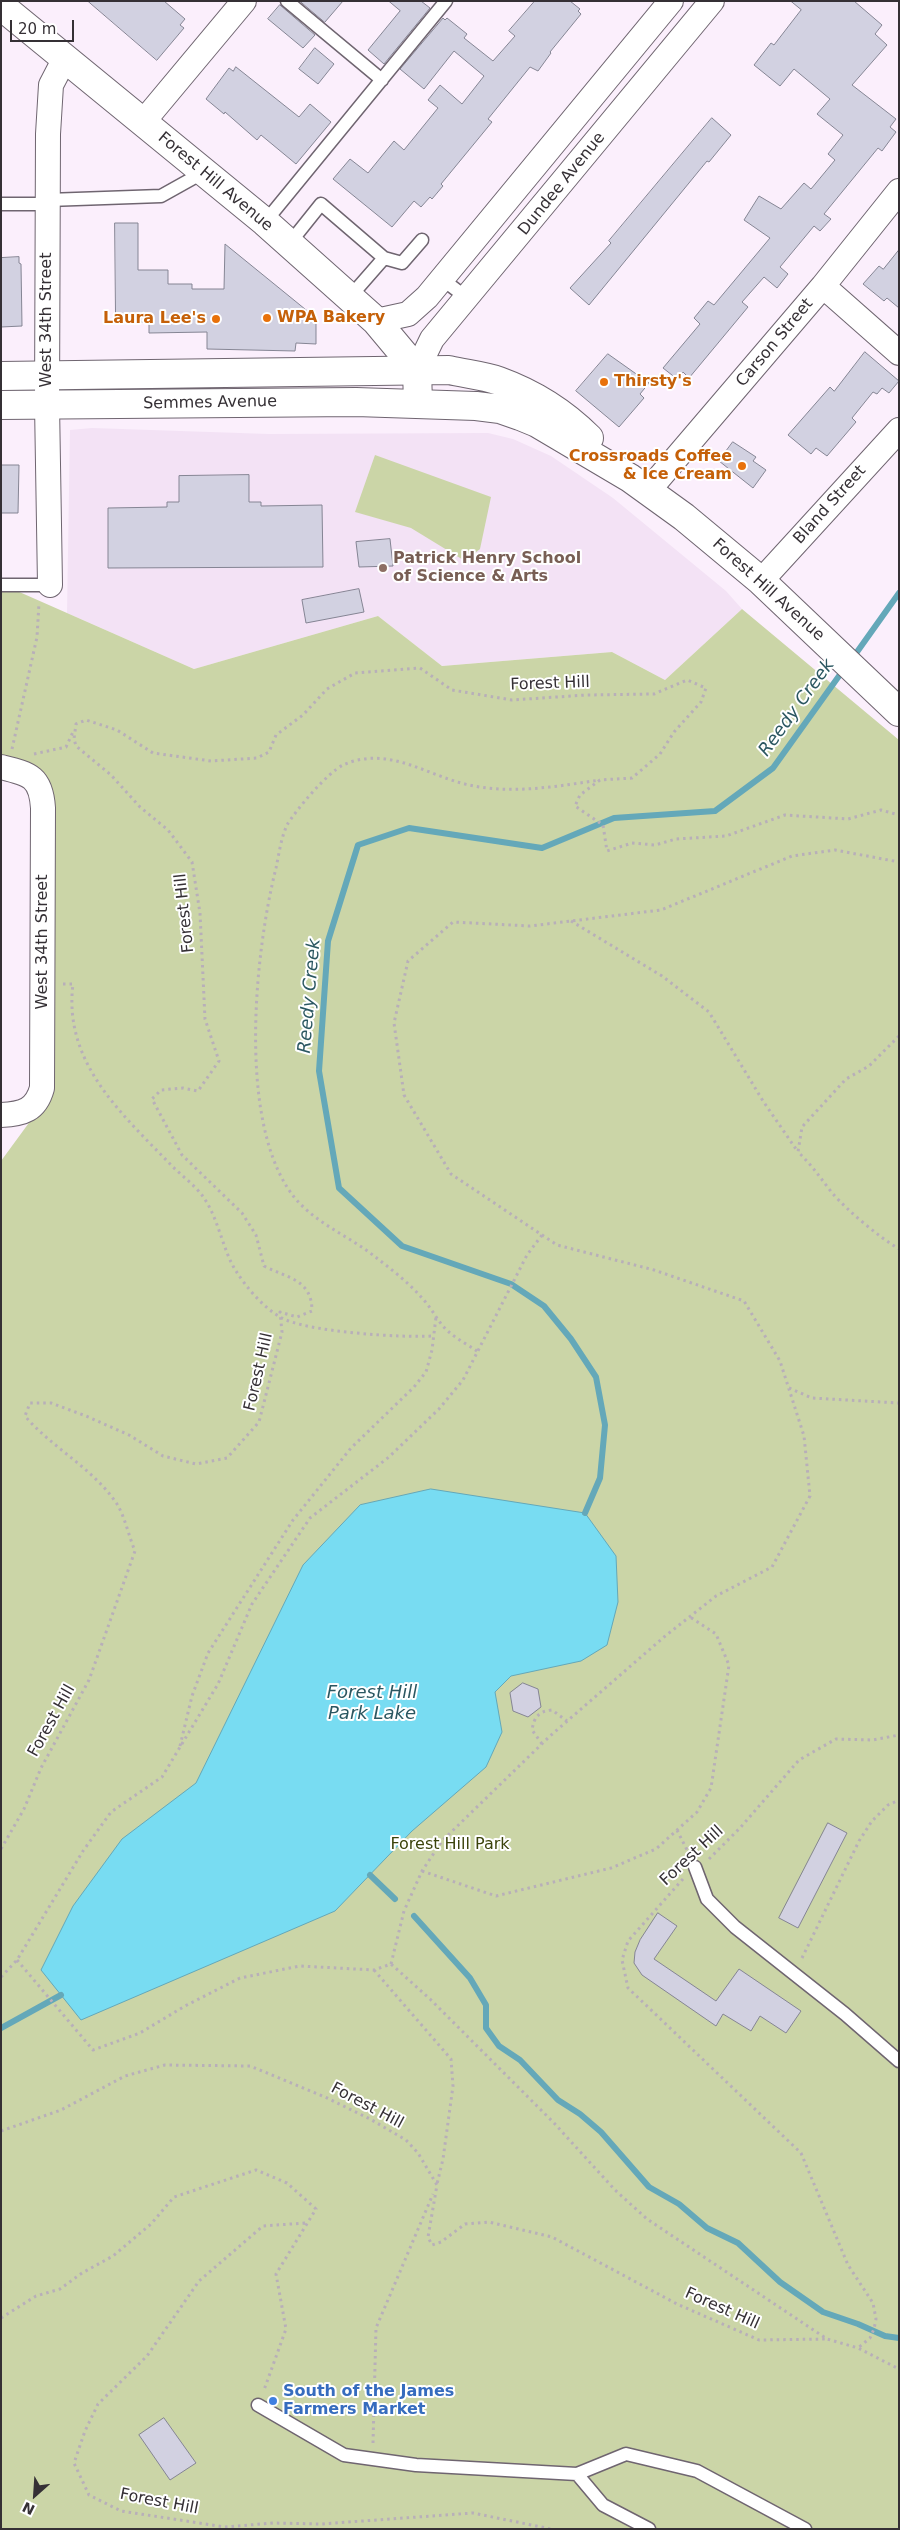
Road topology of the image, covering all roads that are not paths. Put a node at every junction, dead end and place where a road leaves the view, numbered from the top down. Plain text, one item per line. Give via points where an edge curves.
1 (244, 1) edge
2 (287, 1) edge
3 (446, 1) edge
4 (671, 1) edge
5 (712, 1) edge
6 (1, 6) edge
7 (65, 58) junction
8 (382, 80) junction
9 (143, 122) junction
10 (204, 172) junction
11 (899, 191) edge
12 (48, 202) junction
13 (1, 204) edge
14 (264, 222) junction
15 (422, 240) dead end
16 (289, 244) junction
17 (384, 258) junction
18 (442, 279) junction
19 (823, 286) junction
20 (349, 298) junction
21 (467, 298) junction
22 (376, 321) junction
23 (899, 353) edge
24 (417, 370) junction
25 (1, 376) edge
26 (47, 376) junction
27 (418, 403) junction
28 (47, 404) junction
29 (1, 405) edge
30 (899, 430) edge
31 (639, 484) junction
32 (1, 585) edge
33 (45, 585) joint
34 (769, 589) junction
35 (899, 712) edge
36 (4, 768) edge
37 (1, 1114) edge
38 (695, 1867) road end
39 (899, 2061) edge
40 (258, 2405) road end
41 (578, 2474) junction
42 (649, 2529) edge
43 (805, 2529) edge

1 - 9 street
2 - 8 lane
3 - 8 lane
4 - 18 street, Dundee Avenue
5 - 21 street, Dundee Avenue
6 - 7 main road, Forest Hill Avenue
7 - 9 main road, Forest Hill Avenue
7 - 12 street, West 34th Street via 51,85
8 - 14 lane
9 - 10 main road, Forest Hill Avenue
10 - 12 lane via 161,196
10 - 14 main road, Forest Hill Avenue
11 - 19 street, Carson Street
12 - 13 lane
12 - 26 street, West 34th Street
14 - 16 main road, Forest Hill Avenue
15 - 17 lane via 402,263
16 - 17 lane via 321,204
16 - 20 main road, Forest Hill Avenue
17 - 20 lane
18 - 21 lane
18 - 22 street, Dundee Avenue via 408,314
19 - 23 street
19 - 31 street, Carson Street
20 - 22 main road, Forest Hill Avenue
21 - 24 street, Dundee Avenue via 432,339
22 - 24 main road, Forest Hill Avenue
24 - 26 main road, Semmes Avenue
24 - 27 main road
24 - 31 main road, Forest Hill Avenue via 450,370 497,380 534,398 576,425
25 - 26 main road, Semmes Avenue
26 - 28 street, West 34th Street
27 - 28 main road, Semmes Avenue
27 - 31 main road, Forest Hill Avenue via 500,409 520,416 546,427
28 - 29 main road, Semmes Avenue
28 - 33 street, West 34th Street
30 - 34 street, Bland Street
31 - 34 main road, Forest Hill Avenue via 684,517
32 - 33 lane
34 - 35 main road, Forest Hill Avenue
36 - 37 street, West 34th Street via 26,773 40,787 43,808 43,984 42,1088 35,1106 21,1114
38 - 39 lane via 707,1899 735,1927
40 - 41 lane via 344,2455 416,2465
41 - 42 lane via 603,2505
41 - 43 lane via 626,2454 697,2471

